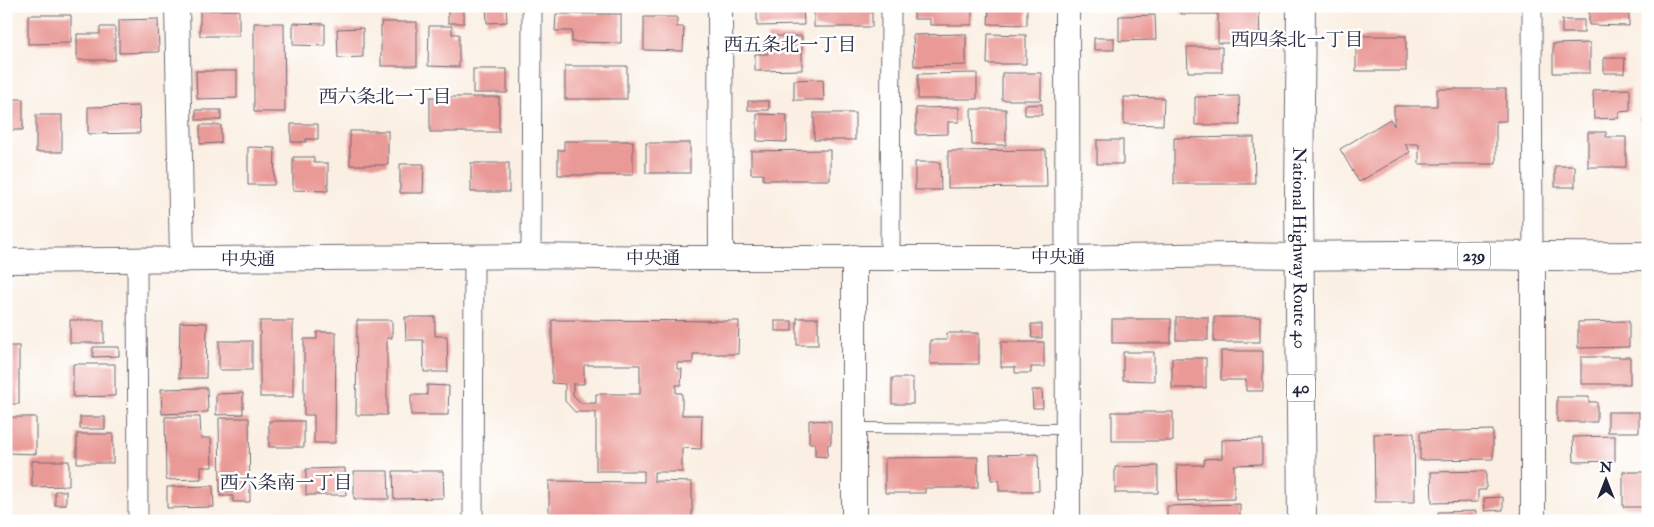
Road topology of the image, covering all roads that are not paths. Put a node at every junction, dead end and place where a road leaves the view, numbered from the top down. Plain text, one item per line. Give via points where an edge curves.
1 (177, 6) edge
2 (532, 6) edge
3 (720, 6) edge
4 (891, 6) edge
5 (1067, 6) edge
6 (1301, 6) edge
7 (1532, 6) edge
8 (531, 256) junction
9 (1300, 256) junction
10 (1648, 256) edge
11 (721, 257) junction
12 (854, 257) junction
13 (890, 257) junction
14 (1533, 257) junction
15 (474, 258) junction
16 (1067, 258) junction
17 (137, 260) junction
18 (182, 260) junction
19 (6, 261) edge
20 (855, 428) junction
21 (1068, 429) junction
22 (138, 521) edge
23 (473, 521) edge
24 (854, 521) edge
25 (1068, 521) edge
26 (1302, 521) edge
27 (1533, 521) edge

1 - 18 street
2 - 8 street
3 - 11 street
4 - 13 street
5 - 16 street
6 - 9 highway, National Highway Route 40 / 40
7 - 14 street
8 - 11 street, 中央通
8 - 15 street, 中央通
9 - 14 highway, 239
9 - 16 street, 中央通
9 - 26 highway, National Highway Route 40 / 40
10 - 14 highway, 239
11 - 12 street, 中央通
12 - 13 street, 中央通
12 - 20 street
13 - 16 street, 中央通
14 - 27 street
15 - 18 street, 中央通
15 - 23 street
16 - 21 street
17 - 18 street, 中央通
17 - 19 street, 中央通
17 - 22 street
20 - 21 lane
20 - 24 street
21 - 25 street

